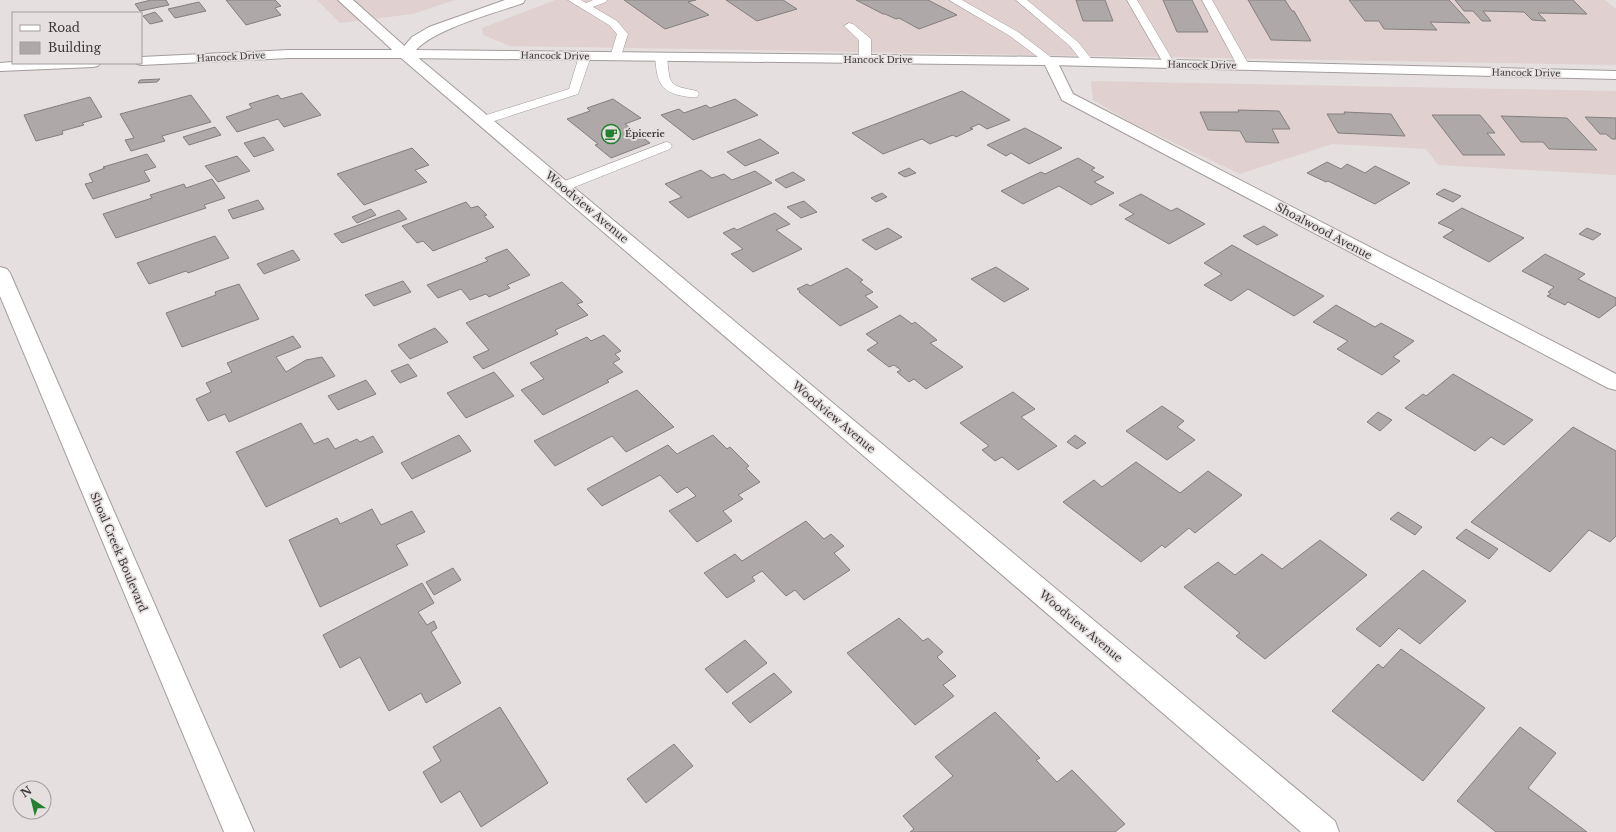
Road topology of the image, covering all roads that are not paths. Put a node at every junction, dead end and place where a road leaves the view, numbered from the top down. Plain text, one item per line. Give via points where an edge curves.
1 (345, 0) edge
2 (518, 0) edge
3 (573, 0) edge
4 (602, 0) edge
5 (954, 0) edge
6 (1021, 0) edge
7 (1132, 0) edge
8 (1207, 0) edge
9 (585, 7) junction
10 (459, 21) junction
11 (849, 26) dead end
12 (405, 54) junction
13 (483, 55) junction
14 (585, 56) junction
15 (616, 57) junction
16 (660, 57) junction
17 (865, 60) junction
18 (142, 61) edge
19 (1050, 61) junction
20 (1088, 62) junction
21 (70, 64) edge
22 (1169, 64) junction
23 (1243, 65) junction
24 (0, 67) edge
25 (1616, 75) edge
26 (693, 94) dead end
27 (484, 120) junction
28 (666, 146) dead end
29 (562, 187) junction
30 (0, 272) edge
31 (1616, 383) edge
32 (239, 832) edge
33 (1324, 832) edge

1 - 12 street, Woodview Avenue
2 - 10 street
3 - 9 lane
4 - 9 lane
5 - 19 lane via 1014,34
6 - 20 lane via 1074,44
7 - 22 lane
8 - 23 lane
9 - 15 lane via 613,23 623,34
10 - 12 street via 434,30 417,40
10 - 13 street via 452,32 456,38 468,48
11 - 17 lane via 865,39
12 - 13 street, Hancock Drive
12 - 18 street, Hancock Drive via 289,54
12 - 27 street, Woodview Avenue
13 - 14 street, Hancock Drive
14 - 15 street, Hancock Drive
14 - 27 lane via 574,91
15 - 16 street, Hancock Drive
16 - 17 street, Hancock Drive
16 - 26 lane via 666,85 676,92
17 - 19 street, Hancock Drive
19 - 20 street, Hancock Drive
19 - 31 street, Shoalwood Avenue via 1067,97
20 - 22 street, Hancock Drive
21 - 24 street
22 - 23 street, Hancock Drive
23 - 25 street, Hancock Drive
27 - 29 street, Woodview Avenue
28 - 29 lane
29 - 33 street, Woodview Avenue
30 - 32 street, Shoal Creek Boulevard

